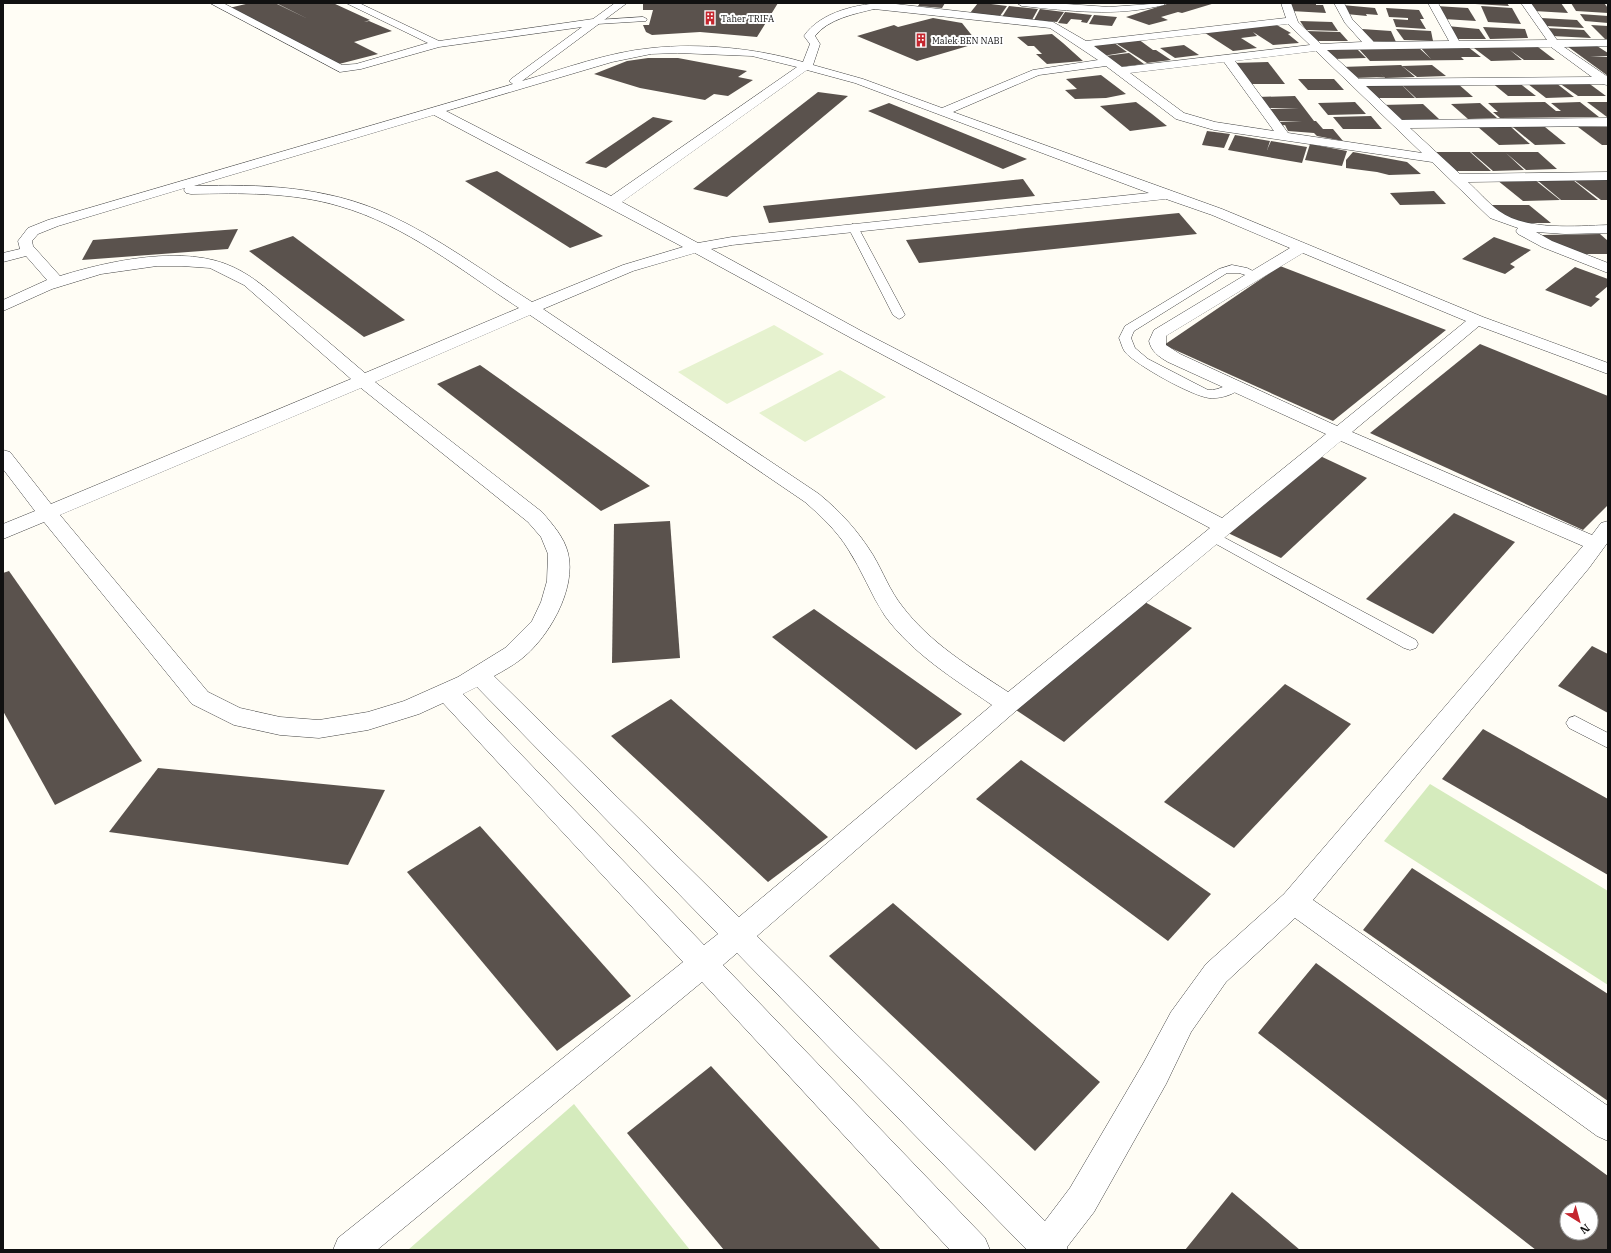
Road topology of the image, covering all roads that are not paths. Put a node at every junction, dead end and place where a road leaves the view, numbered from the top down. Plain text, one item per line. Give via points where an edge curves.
1 (215, 3) edge
2 (351, 3) edge
3 (622, 3) edge
4 (1022, 3) edge
5 (1160, 3) edge
6 (1286, 3) edge
7 (1339, 3) edge
8 (1433, 3) edge
9 (1526, 3) edge
10 (243, 4) dead end
11 (879, 4) edge
12 (1079, 6) edge
13 (225, 9) junction
14 (643, 19) dead end
15 (1292, 20) junction
16 (597, 22) junction
17 (1608, 43) edge
18 (438, 44) junction
19 (1084, 44) junction
20 (1554, 44) junction
21 (1456, 45) junction
22 (1371, 46) junction
23 (1319, 47) junction
24 (1227, 58) junction
25 (1109, 62) junction
26 (807, 65) junction
27 (1120, 71) junction
28 (1606, 81) edge
29 (1356, 83) junction
30 (501, 91) junction
31 (435, 110) junction
32 (942, 112) junction
33 (1608, 122) edge
34 (1399, 124) junction
35 (1284, 136) junction
36 (1436, 159) junction
37 (1608, 176) edge
38 (1456, 178) junction
39 (156, 192) junction
40 (1166, 195) junction
41 (612, 202) junction
42 (1510, 223) junction
43 (853, 227) junction
44 (1608, 229) edge
45 (694, 247) junction
46 (1302, 247) junction
47 (29, 251) junction
48 (3, 258) edge
49 (1608, 268) edge
50 (1255, 275) junction
51 (57, 282) junction
52 (3, 306) edge
53 (532, 308) junction
54 (899, 315) dead end
55 (1477, 320) junction
56 (1608, 369) edge
57 (362, 380) junction
58 (1236, 386) junction
59 (1338, 433) junction
60 (3, 456) edge
61 (47, 513) junction
62 (1218, 531) junction
63 (3, 532) edge
64 (1602, 536) edge
65 (1410, 644) dead end
66 (479, 675) junction
67 (447, 692) junction
68 (1009, 704) junction
69 (1575, 724) dead end
70 (1608, 741) edge
71 (1294, 902) junction
72 (738, 935) junction
73 (703, 963) junction
74 (1608, 1125) edge
75 (1048, 1249) edge
76 (350, 1250) edge
77 (973, 1250) edge

1 - 13 street
2 - 18 street
3 - 16 street
4 - 12 street
5 - 12 street via 1130,10
6 - 15 street
7 - 22 street via 1348,21
8 - 21 street
9 - 20 street
10 - 13 street
11 - 19 street via 1053,25
11 - 26 street via 829,15 812,29 809,36 815,44
13 - 18 street via 335,68 357,67
14 - 16 lane
15 - 19 street
15 - 23 street
16 - 18 street
16 - 30 street
17 - 20 street
19 - 25 street
20 - 21 street
20 - 28 street
21 - 22 street
22 - 23 street
23 - 24 street
23 - 29 street
24 - 27 street
24 - 35 street
25 - 27 street
25 - 32 street via 1037,72
26 - 30 street via 752,53 651,51 610,59
26 - 32 street
26 - 41 street
27 - 35 street via 1180,116 1214,126
28 - 29 street
29 - 34 street
30 - 31 street
31 - 39 street
31 - 41 street
32 - 40 street
33 - 34 street
34 - 36 street
35 - 36 street
36 - 38 street
37 - 38 street
38 - 42 street via 1495,215
39 - 47 street via 33,231 25,242
39 - 53 street via 269,190 304,194 358,207 393,221
40 - 43 street
40 - 46 street via 1217,212
41 - 45 street
42 - 44 street via 1552,230
42 - 49 street via 1547,244
43 - 45 street
43 - 54 lane
45 - 53 street via 644,262
45 - 62 street
46 - 50 street
46 - 55 street
47 - 48 street
47 - 51 street
50 - 58 street via 1160,333 1156,338 1156,344 1174,358
50 - 58 lane via 1239,269 1230,268 1223,271 1129,329 1125,338 1130,350 1144,362 1204,393 1223,394
51 - 52 street via 15,298
51 - 57 street via 118,267 182,261 206,263 230,270 249,282
53 - 57 street
53 - 68 street via 812,498 832,515 852,539 893,610 913,634 942,658
55 - 56 street
55 - 59 street
57 - 61 street
57 - 66 street via 535,517 550,535 558,554 558,581 541,625 513,654
58 - 59 street
59 - 62 street
59 - 64 street
60 - 61 street
61 - 63 street
61 - 67 street via 200,698 234,716 280,726 318,729 368,721 411,708
62 - 65 lane
62 - 68 street
64 - 71 street via 1582,563
66 - 67 street
66 - 72 street
67 - 73 street
68 - 72 street
69 - 70 lane
71 - 74 street
71 - 75 street via 1216,973 1181,1022 1155,1073 1082,1200
72 - 73 street
72 - 75 street
73 - 76 street
73 - 77 street

